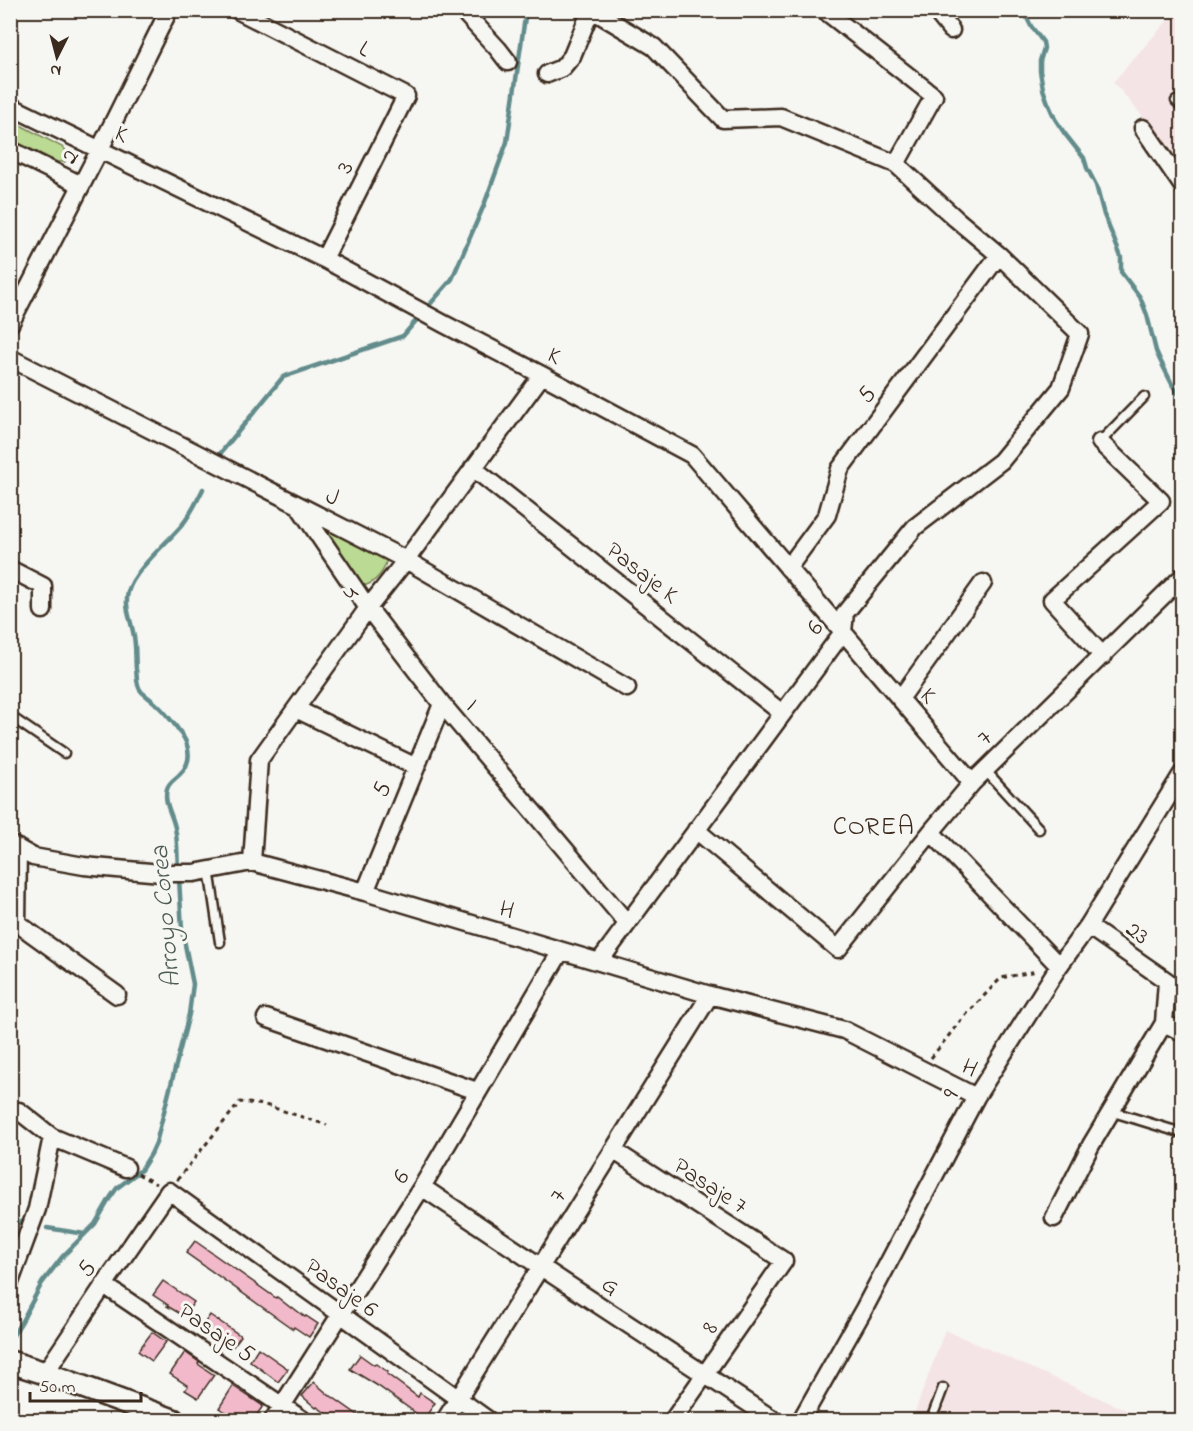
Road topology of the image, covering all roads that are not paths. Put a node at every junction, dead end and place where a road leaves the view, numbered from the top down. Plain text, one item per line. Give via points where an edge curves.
1 (169, 10) edge
2 (237, 10) edge
3 (462, 10) edge
4 (591, 10) edge
5 (824, 10) edge
6 (935, 10) edge
7 (951, 30) dead end
8 (508, 62) dead end
9 (547, 74) dead end
10 (406, 96) joint
11 (10, 106) edge
12 (1143, 128) dead end
13 (100, 149) junction
14 (10, 150) edge
15 (896, 164) junction
16 (81, 185) junction
17 (1182, 185) edge
18 (999, 255) junction
19 (324, 259) junction
20 (10, 324) edge
21 (10, 358) edge
22 (542, 375) junction
23 (1144, 398) dead end
24 (1100, 442) joint
25 (473, 468) junction
26 (298, 505) junction
27 (406, 560) junction
28 (788, 567) junction
29 (10, 569) edge
30 (1182, 577) edge
31 (983, 583) dead end
32 (368, 608) junction
33 (43, 610) dead end
34 (843, 632) junction
35 (1102, 656) junction
36 (627, 688) dead end
37 (900, 699) junction
38 (442, 704) junction
39 (297, 709) junction
40 (782, 713) junction
41 (10, 716) edge
42 (64, 753) dead end
43 (416, 767) junction
44 (985, 770) junction
45 (1182, 774) edge
46 (972, 783) junction
47 (1039, 829) dead end
48 (696, 830) junction
49 (931, 831) junction
50 (14, 846) edge
51 (252, 862) junction
52 (201, 871) junction
53 (365, 892) junction
54 (627, 923) junction
55 (1089, 926) junction
56 (220, 942) dead end
57 (561, 951) junction
58 (599, 962) junction
59 (1059, 966) junction
60 (117, 995) dead end
61 (710, 995) junction
62 (266, 1018) dead end
63 (1164, 1023) junction
64 (1182, 1032) edge
65 (477, 1091) junction
66 (976, 1097) junction
67 (19, 1111) dead end
68 (1110, 1111) junction
69 (1182, 1133) edge
70 (52, 1137) junction
71 (613, 1150) junction
72 (126, 1168) road end
73 (422, 1187) junction
74 (169, 1191) joint
75 (1054, 1218) dead end
76 (784, 1261) joint
77 (541, 1267) junction
78 (10, 1282) edge
79 (104, 1285) junction
80 (340, 1315) junction
81 (10, 1362) edge
82 (45, 1373) junction
83 (704, 1375) junction
84 (943, 1388) dead end
85 (459, 1400) junction
86 (283, 1406) junction
87 (173, 1420) edge
88 (273, 1420) edge
89 (303, 1420) edge
90 (445, 1420) edge
91 (488, 1420) edge
92 (673, 1420) edge
93 (774, 1420) edge
94 (801, 1420) edge
95 (932, 1420) edge

1 - 13 street, 2
2 - 10 street, L
3 - 8 street
4 - 9 street via 572,56 562,68
4 - 15 street via 654,47 723,119 781,117
5 - 15 street via 934,96
6 - 7 street
10 - 19 street, 3
11 - 13 street, K
12 - 17 street
13 - 16 street, 2
13 - 19 street, K
14 - 16 street
15 - 18 street
16 - 20 street, 2
18 - 28 street, 5 via 840,469 827,515
18 - 34 street, 6 via 1080,334 1061,388 1001,461 915,527 845,613
19 - 22 street, K
21 - 26 street, J
22 - 25 street, 4
22 - 28 street, K via 692,454
23 - 24 lane
24 - 35 street via 1161,501 1052,600
25 - 27 street, 4
25 - 40 street, Pasaje K
26 - 27 street, J
26 - 32 street, I
27 - 32 street, 4
27 - 36 street, J
28 - 34 street, K
29 - 33 street via 43,586
30 - 35 street, 7
31 - 37 street
32 - 38 street, I
32 - 39 street, 4
34 - 37 street, K
34 - 40 street, 6
35 - 44 street, 7
37 - 46 street, K
38 - 43 street, 5
38 - 54 street, I
39 - 43 street
39 - 51 street, 4 via 259,760
40 - 48 street, 6
41 - 42 lane
43 - 53 street, 5
44 - 46 street, 7
44 - 47 lane
45 - 55 street, 9
46 - 49 street, 7
48 - 49 street, 7 via 838,949
48 - 54 street, 6
49 - 59 street
50 - 52 street, H via 33,857 84,866 161,873
50 - 60 street via 17,923
51 - 52 street, H
51 - 53 street, H
52 - 56 lane
53 - 57 street, H
54 - 58 street, 6
55 - 59 street, 9
55 - 63 street, 23 via 1167,981
57 - 58 street, H
57 - 65 street, 6
58 - 61 street, H
59 - 66 street, 9
61 - 66 street, H via 844,1030
61 - 71 street, 7
62 - 65 street
63 - 64 street
63 - 68 street
65 - 73 street, 6
66 - 94 street, 9
67 - 70 street
68 - 69 lane
68 - 75 street
70 - 72 street
70 - 78 street via 37,1209
71 - 76 street, Pasaje 7
71 - 77 street, 7
73 - 77 street, G
73 - 80 street, 6
74 - 79 street, 5
74 - 80 street, Pasaje 6
76 - 83 street, 8
77 - 83 street, G
77 - 85 street, 7
79 - 82 street, 5
79 - 86 street, Pasaje 5
80 - 85 street, Pasaje 6
80 - 86 street, 6
81 - 82 street
82 - 87 street
83 - 92 street, 8
83 - 93 street, G
84 - 95 lane
85 - 90 street, 7
85 - 91 street, Pasaje 6
86 - 88 street, 6
86 - 89 street, Pasaje 5

